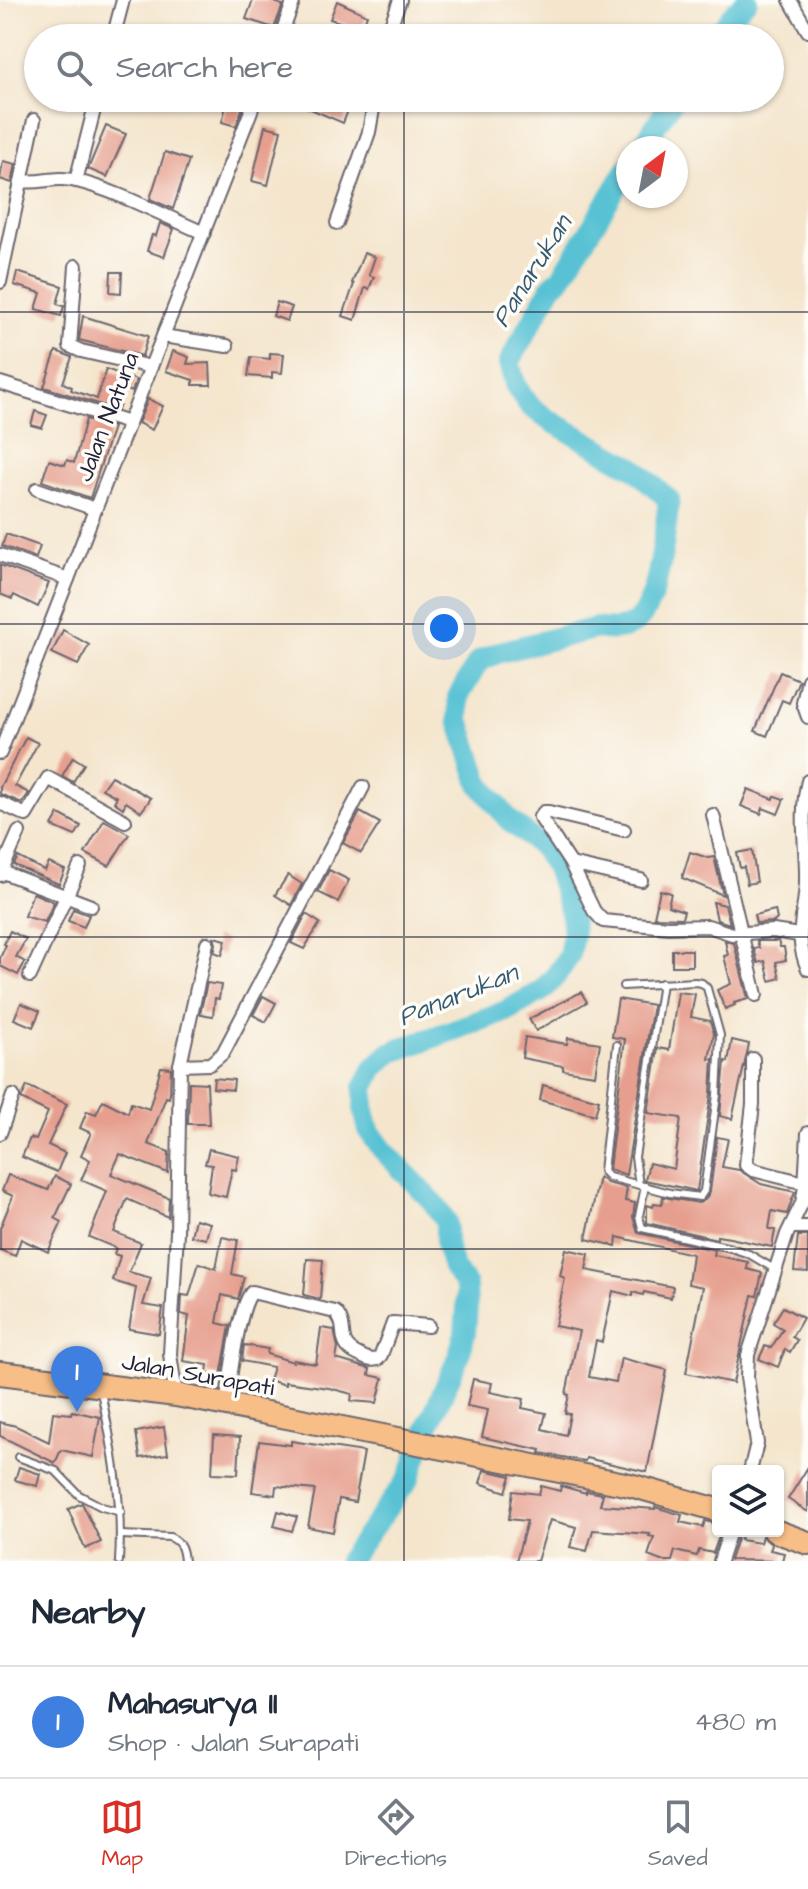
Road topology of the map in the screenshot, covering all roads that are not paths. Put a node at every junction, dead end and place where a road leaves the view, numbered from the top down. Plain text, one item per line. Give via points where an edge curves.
1 (123, 0) edge
2 (294, 0) edge
3 (400, 0) edge
4 (790, 0) edge
5 (117, 24) edge
6 (285, 24) edge
7 (391, 24) edge
8 (808, 31) edge
9 (93, 112) edge
10 (251, 112) edge
11 (373, 112) edge
12 (34, 120) dead end
13 (22, 181) junction
14 (76, 181) junction
15 (337, 223) dead end
16 (204, 233) junction
17 (76, 266) dead end
18 (0, 282) edge
19 (163, 336) junction
20 (227, 346) dead end
21 (151, 367) junction
22 (0, 383) edge
23 (129, 423) junction
24 (37, 489) dead end
25 (95, 509) junction
26 (0, 555) edge
27 (68, 579) junction
28 (808, 680) edge
29 (808, 717) edge
30 (0, 753) edge
31 (808, 781) edge
32 (363, 787) dead end
33 (0, 803) edge
34 (713, 815) dead end
35 (125, 821) dead end
36 (624, 830) dead end
37 (19, 832) dead end
38 (571, 864) junction
39 (80, 866) dead end
40 (0, 873) edge
41 (641, 880) dead end
42 (65, 896) junction
43 (91, 906) dead end
44 (740, 935) junction
45 (799, 935) junction
46 (207, 943) dead end
47 (808, 969) edge
48 (30, 976) dead end
49 (662, 983) junction
50 (623, 986) dead end
51 (756, 995) dead end
52 (617, 1045) dead end
53 (753, 1059) dead end
54 (180, 1065) junction
55 (13, 1096) dead end
56 (0, 1133) edge
57 (808, 1133) edge
58 (805, 1183) junction
59 (642, 1186) junction
60 (791, 1227) junction
61 (808, 1227) edge
62 (776, 1270) junction
63 (428, 1326) dead end
64 (0, 1373) edge
65 (100, 1385) junction
66 (176, 1395) junction
67 (226, 1405) junction
68 (18, 1457) dead end
69 (752, 1465) edge
70 (712, 1508) edge
71 (121, 1512) junction
72 (784, 1534) edge
73 (121, 1535) junction
74 (728, 1537) edge
75 (808, 1543) edge
76 (119, 1561) edge
77 (184, 1561) edge
78 (720, 1561) edge

1 - 5 street
2 - 6 street
3 - 7 street
4 - 8 street
9 - 14 street
10 - 16 street, Jalan Natuna
11 - 15 street
12 - 13 street
13 - 14 street
13 - 18 street
14 - 16 street
16 - 19 street, Jalan Natuna
17 - 21 street via 70,346
19 - 20 street
19 - 21 street, Jalan Natuna
21 - 23 street, Jalan Natuna
22 - 23 street
23 - 25 street, Jalan Natuna
24 - 25 street
25 - 27 street, Jalan Natuna
26 - 27 street
27 - 30 street, Jalan Natuna
28 - 29 street via 803,703
31 - 45 street via 803,818 806,887
32 - 54 street via 223,1053 210,1064
33 - 35 street via 26,815 48,778
34 - 44 street
36 - 38 street via 544,812 540,817
37 - 40 street
38 - 41 street
38 - 44 street via 603,921 708,926
39 - 42 street
40 - 42 street
42 - 43 street
42 - 48 street
44 - 45 street
44 - 51 street
45 - 47 street
46 - 54 street
49 - 50 lane
49 - 59 lane via 635,1157
49 - 59 lane via 695,982 707,988 720,1035 719,1076 702,1195
52 - 59 lane via 603,1171
53 - 58 street via 746,1165
54 - 66 street via 170,1354
55 - 56 street
57 - 58 street
58 - 60 street
59 - 62 lane via 642,1228 731,1248
60 - 61 street
60 - 62 street
62 - 69 street via 748,1355 757,1443
63 - 67 street via 393,1323 381,1355 371,1361 347,1347 335,1312 252,1292
64 - 65 highway, Jalan Surapati
65 - 66 highway, Jalan Surapati
65 - 71 lane
66 - 67 highway, Jalan Surapati
67 - 70 highway, Jalan Surapati via 630,1485
68 - 71 lane via 56,1471 79,1495
71 - 73 lane
72 - 75 highway
73 - 76 lane
73 - 77 lane via 170,1537 181,1545
74 - 78 street

